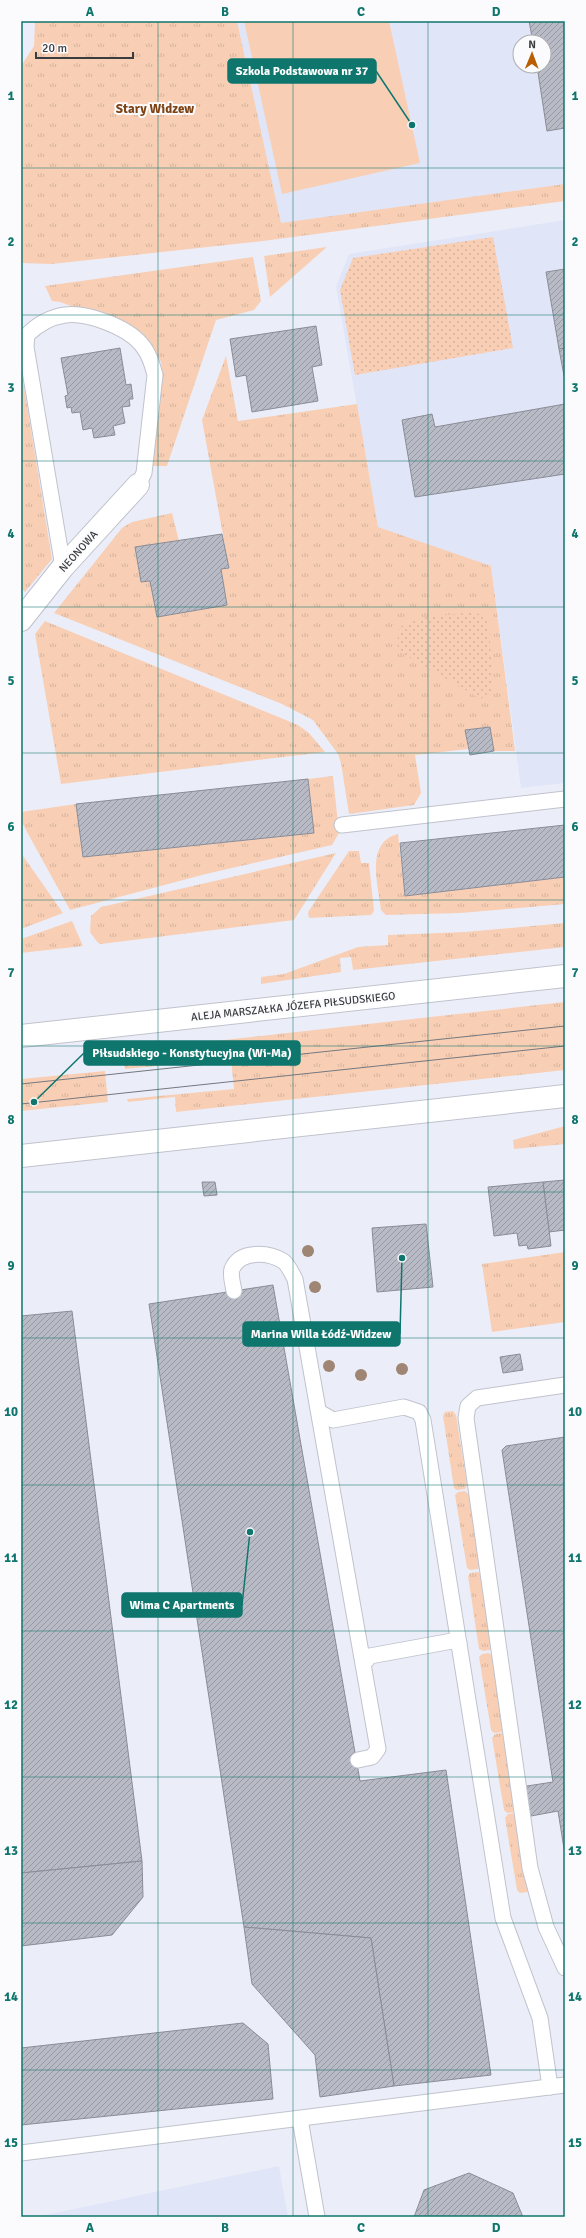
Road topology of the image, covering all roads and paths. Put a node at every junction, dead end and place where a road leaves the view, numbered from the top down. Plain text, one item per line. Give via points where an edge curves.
1 (138, 485) joint
2 (62, 566) junction
3 (21, 620) edge
4 (565, 799) edge
5 (342, 825) dead end
6 (565, 976) edge
7 (21, 1036) edge
8 (565, 1096) edge
9 (21, 1156) edge
10 (234, 1291) dead end
11 (565, 1385) edge
12 (328, 1424) junction
13 (457, 1639) junction
14 (366, 1657) junction
15 (358, 1760) dead end
16 (565, 1968) edge
17 (565, 2085) edge
18 (550, 2087) junction
19 (300, 2119) junction
20 (21, 2154) edge
21 (316, 2217) edge

1 - 2 main road, NEONOWA
1 - 2 lane via 144,473 155,375 151,360 141,344 112,324 79,316 66,315 34,328 27,335 26,347
2 - 3 main road, NEONOWA
4 - 5 lane
6 - 7 main road, ALEJA MARSZAŁKA JÓZEFA PIŁSUDSKIEGO
8 - 9 main road
10 - 12 lane via 231,1271 238,1260 247,1255 266,1255 284,1261 295,1279 319,1412
11 - 16 lane via 478,1398 468,1406 466,1418 530,1868 546,1927
12 - 13 lane via 404,1407 419,1412 423,1420
12 - 14 lane
13 - 14 lane
13 - 18 lane via 503,1918 540,2018
14 - 15 lane via 378,1749 372,1757
17 - 18 lane
18 - 19 lane
19 - 20 lane
19 - 21 lane

